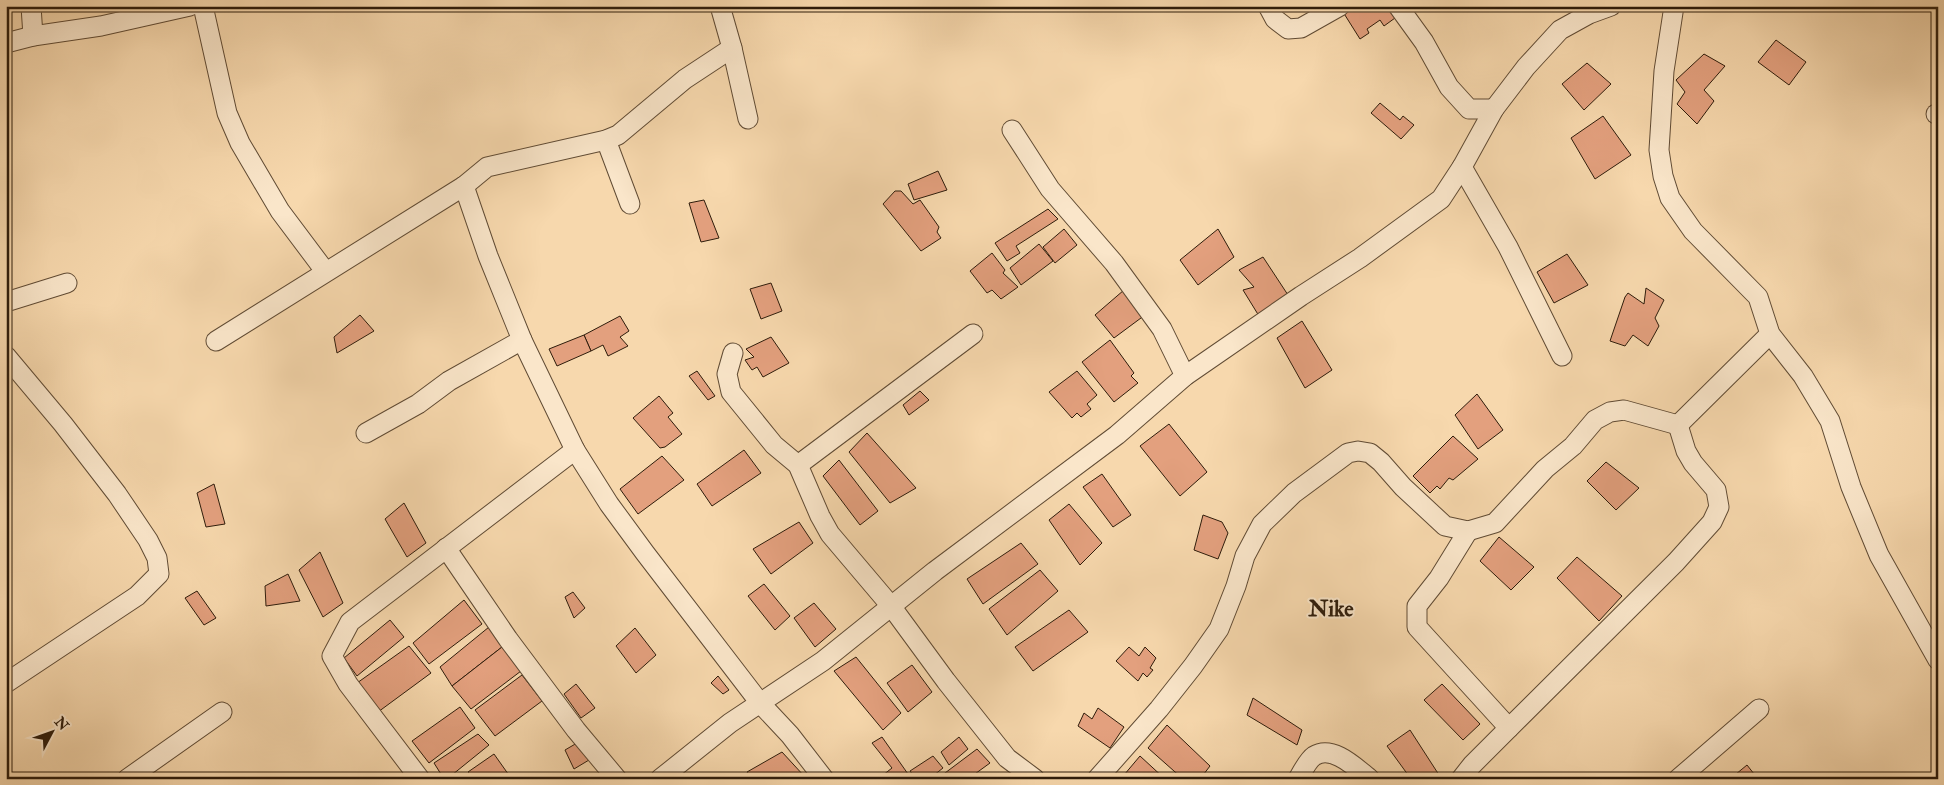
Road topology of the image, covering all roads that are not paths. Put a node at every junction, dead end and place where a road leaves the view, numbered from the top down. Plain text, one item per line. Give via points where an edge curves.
1 (31, 6) edge
2 (190, 6) edge
3 (203, 6) edge
4 (720, 6) edge
5 (1268, 6) edge
6 (1340, 6) edge
7 (1398, 6) edge
8 (1611, 6) edge
9 (1674, 6) edge
10 (33, 36) junction
11 (6, 43) edge
12 (732, 48) junction
13 (1494, 109) junction
14 (748, 119) dead end
15 (1012, 130) dead end
16 (606, 140) junction
17 (1462, 167) junction
18 (464, 186) junction
19 (630, 204) dead end
20 (325, 272) junction
21 (67, 283) dead end
22 (6, 302) edge
23 (973, 334) dead end
24 (1770, 334) junction
25 (522, 340) junction
26 (216, 341) dead end
27 (733, 353) dead end
28 (6, 356) edge
29 (1562, 356) dead end
30 (1185, 376) junction
31 (1678, 425) junction
32 (366, 433) dead end
33 (575, 450) junction
34 (798, 465) junction
35 (1468, 531) junction
36 (446, 548) junction
37 (891, 606) junction
38 (1938, 660) edge
39 (6, 683) edge
40 (760, 702) junction
41 (1759, 709) dead end
42 (222, 712) dead end
43 (1509, 728) junction
44 (127, 779) edge
45 (420, 779) edge
46 (617, 779) edge
47 (660, 779) edge
48 (824, 779) edge
49 (1035, 779) edge
50 (1097, 779) edge
51 (1298, 779) edge
52 (1370, 779) edge
53 (1461, 779) edge
54 (1678, 779) edge

1 - 10 street
2 - 10 street via 101,26
3 - 20 street via 227,113 240,143 280,211
4 - 12 street
5 - 6 street via 1274,19 1288,29 1301,28
7 - 13 street via 1424,42 1449,87 1469,109
8 - 13 street via 1560,30
9 - 24 street via 1664,71 1659,150 1663,176 1670,198 1694,231 1758,297
10 - 11 street
12 - 14 street
12 - 16 street via 685,79 618,135
13 - 17 street
15 - 30 street via 1050,189 1114,263 1162,329
16 - 18 street via 487,167
16 - 19 street
17 - 29 street via 1508,247
17 - 30 street via 1441,200
18 - 20 street
18 - 25 street
20 - 26 street
21 - 22 street
23 - 34 street
24 - 31 street
24 - 38 street via 1803,376 1830,421 1850,487 1879,555
25 - 32 street
25 - 33 street
27 - 34 street via 727,374 731,392 774,445
28 - 39 street via 117,494 148,540 157,558 159,574 137,596
30 - 37 street via 1117,435
31 - 35 street via 1624,410 1610,412 1595,420 1574,446 1545,469 1495,522
31 - 43 street via 1686,451 1716,490 1719,507 1712,522
33 - 36 street
33 - 40 street via 608,504
34 - 37 street via 830,534
35 - 43 street via 1417,606 1417,627
35 - 50 street via 1445,526 1370,453 1348,453 1294,493 1262,524 1245,556 1219,629 1159,709
36 - 45 street via 350,622 332,656 348,684
36 - 46 street via 508,639
37 - 40 street via 823,661
37 - 49 street via 989,737 1007,758
40 - 47 street
40 - 48 street
41 - 54 street
42 - 44 street
43 - 53 street
51 - 52 street via 1314,756 1329,752

